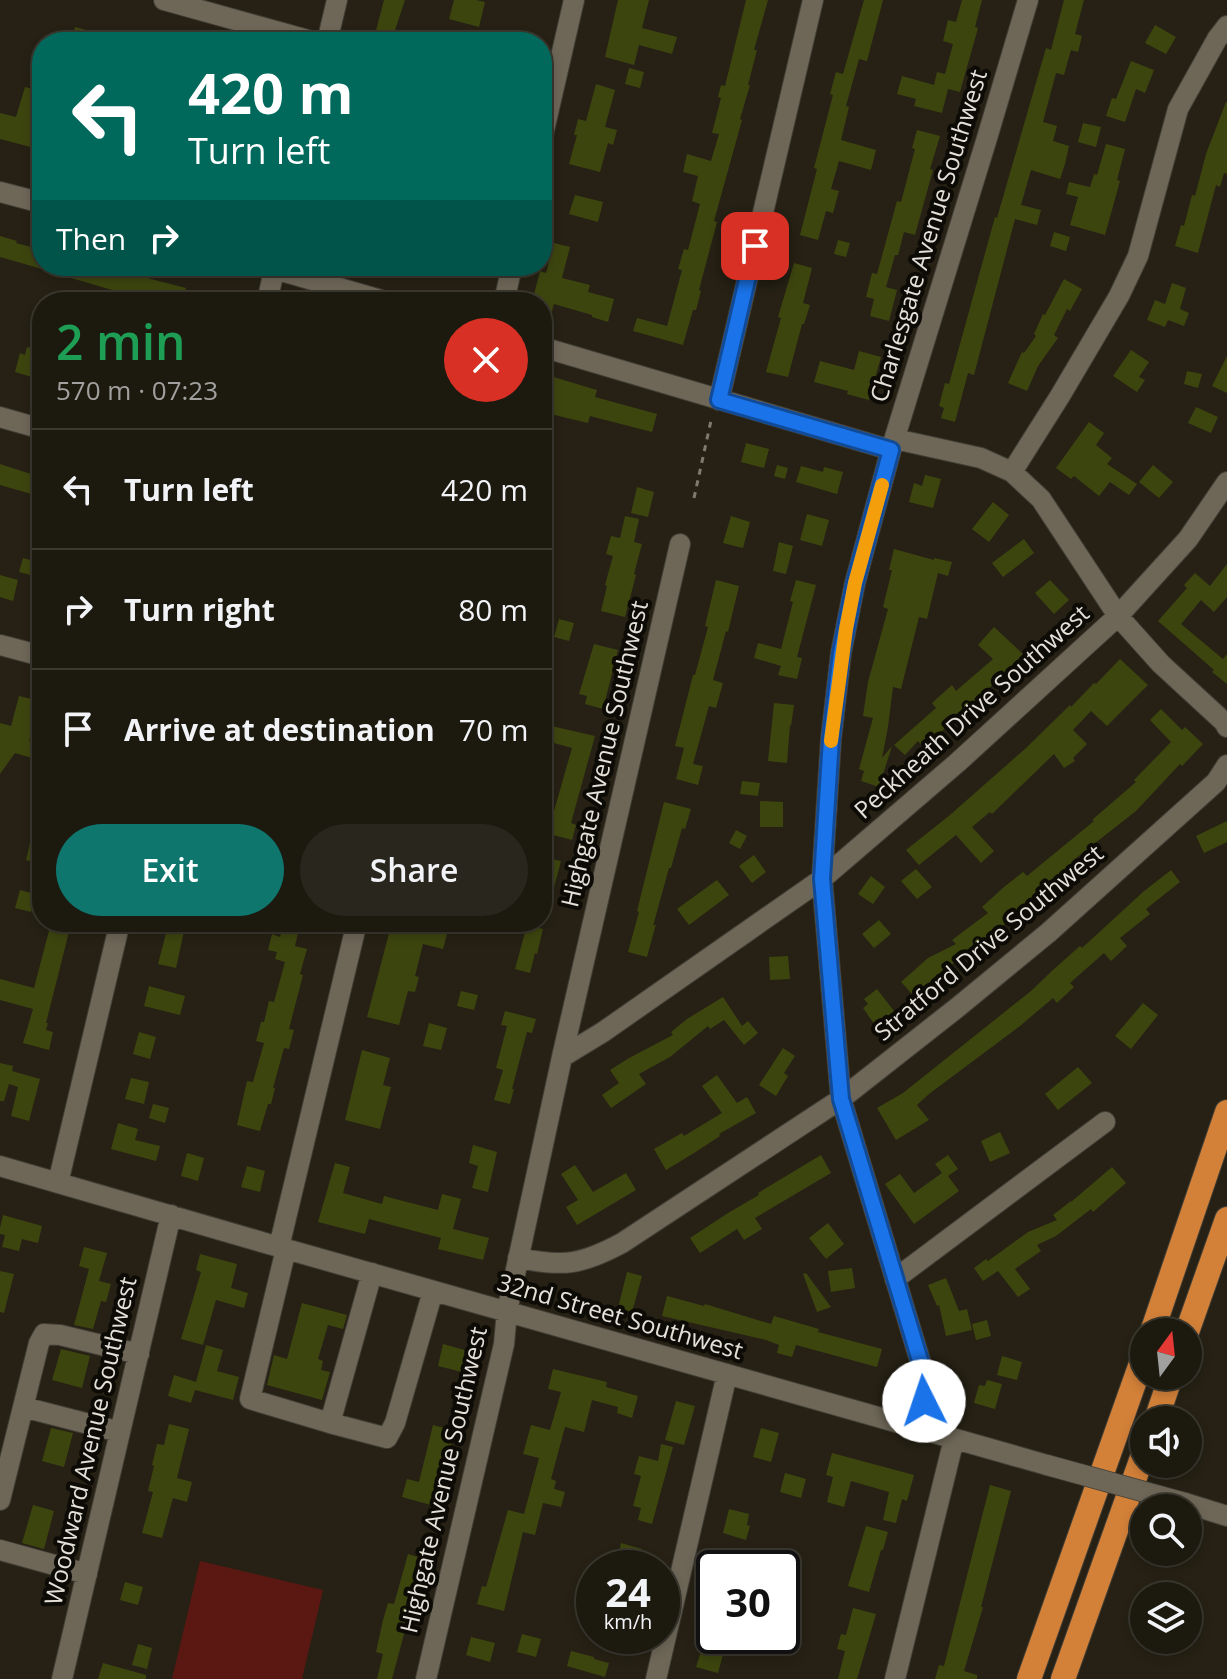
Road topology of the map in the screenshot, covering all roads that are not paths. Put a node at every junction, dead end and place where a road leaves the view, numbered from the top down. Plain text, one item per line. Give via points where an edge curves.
1 (164, 0) edge
2 (337, 0) edge
3 (574, 0) edge
4 (813, 0) edge
5 (1028, 0) edge
6 (1227, 26) edge
7 (279, 32) edge
8 (329, 32) edge
9 (552, 96) edge
10 (0, 192) edge
11 (32, 200) edge
12 (301, 276) edge
13 (355, 292) edge
14 (552, 350) edge
15 (716, 406) junction
16 (0, 417) edge
17 (32, 426) edge
18 (893, 444) junction
19 (1012, 472) junction
20 (1227, 482) edge
21 (680, 544) dead end
22 (1118, 616) junction
23 (0, 645) edge
24 (32, 653) edge
25 (1227, 727) edge
26 (1227, 765) edge
27 (822, 879) junction
28 (118, 932) edge
29 (355, 932) edge
30 (562, 1057) junction
31 (841, 1099) junction
32 (1227, 1112) edge
33 (1105, 1122) dead end
34 (0, 1166) edge
35 (58, 1183) junction
36 (171, 1215) junction
37 (1227, 1219) edge
38 (282, 1248) junction
39 (518, 1258) junction
40 (372, 1273) junction
41 (895, 1279) junction
42 (433, 1291) junction
43 (507, 1311) junction
44 (1157, 1318) edge
45 (1192, 1318) edge
46 (139, 1354) junction
47 (727, 1374) junction
48 (1132, 1390) edge
49 (23, 1407) junction
50 (330, 1423) junction
51 (915, 1428) junction
52 (120, 1432) junction
53 (954, 1439) junction
54 (1135, 1478) edge
55 (0, 1500) edge
56 (1227, 1516) edge
57 (0, 1550) edge
58 (87, 1574) junction
59 (62, 1679) edge
60 (426, 1679) edge
61 (656, 1679) edge
62 (895, 1679) edge
63 (1029, 1679) edge
64 (1063, 1679) edge

1 - 7 street
2 - 8 street
3 - 9 street
4 - 15 street
5 - 18 street, Charlesgate Avenue Southwest
6 - 19 street via 1178,109 1138,256 1119,296
10 - 11 street
12 - 13 street
14 - 15 street
15 - 18 street
16 - 17 street
18 - 19 street via 981,458
18 - 27 street, Charlesgate Avenue Southwest via 841,653
19 - 22 street via 1041,499
20 - 22 street, Peckheath Drive Southwest via 1188,539
21 - 30 street, Highgate Avenue Southwest
22 - 25 street
22 - 27 street, Peckheath Drive Southwest
23 - 24 street
26 - 31 street, Stratford Drive Southwest via 1216,782 1048,933
27 - 30 street, Peckheath Drive Southwest
27 - 31 street, Charlesgate Avenue Southwest
28 - 35 street
29 - 38 street
30 - 39 street, Highgate Avenue Southwest
31 - 39 street, Stratford Drive Southwest via 596,1257 571,1263
31 - 41 street, Charlesgate Avenue Southwest
32 - 44 highway
33 - 41 street
34 - 35 street, 32nd Street Southwest
35 - 36 street, 32nd Street Southwest
36 - 38 street, 32nd Street Southwest
36 - 46 street, Woodward Avenue Southwest
37 - 45 highway
38 - 40 street, 32nd Street Southwest
38 - 50 street via 250,1399
39 - 43 street, Highgate Avenue Southwest
40 - 42 street, 32nd Street Southwest
40 - 50 street
41 - 51 street, Charlesgate Avenue Southwest via 925,1384
42 - 43 street, 32nd Street Southwest
42 - 50 street via 387,1438
43 - 47 street, 32nd Street Southwest
43 - 60 street, Highgate Avenue Southwest via 504,1344
46 - 49 street via 44,1334
46 - 52 street, Woodward Avenue Southwest
47 - 51 street, 32nd Street Southwest
47 - 61 street
48 - 63 highway
49 - 52 street
49 - 55 street
51 - 53 street, 32nd Street Southwest
52 - 58 street, Woodward Avenue Southwest
53 - 56 street, 32nd Street Southwest, bridge
53 - 62 street
54 - 64 highway
57 - 58 street
58 - 59 street, Woodward Avenue Southwest

